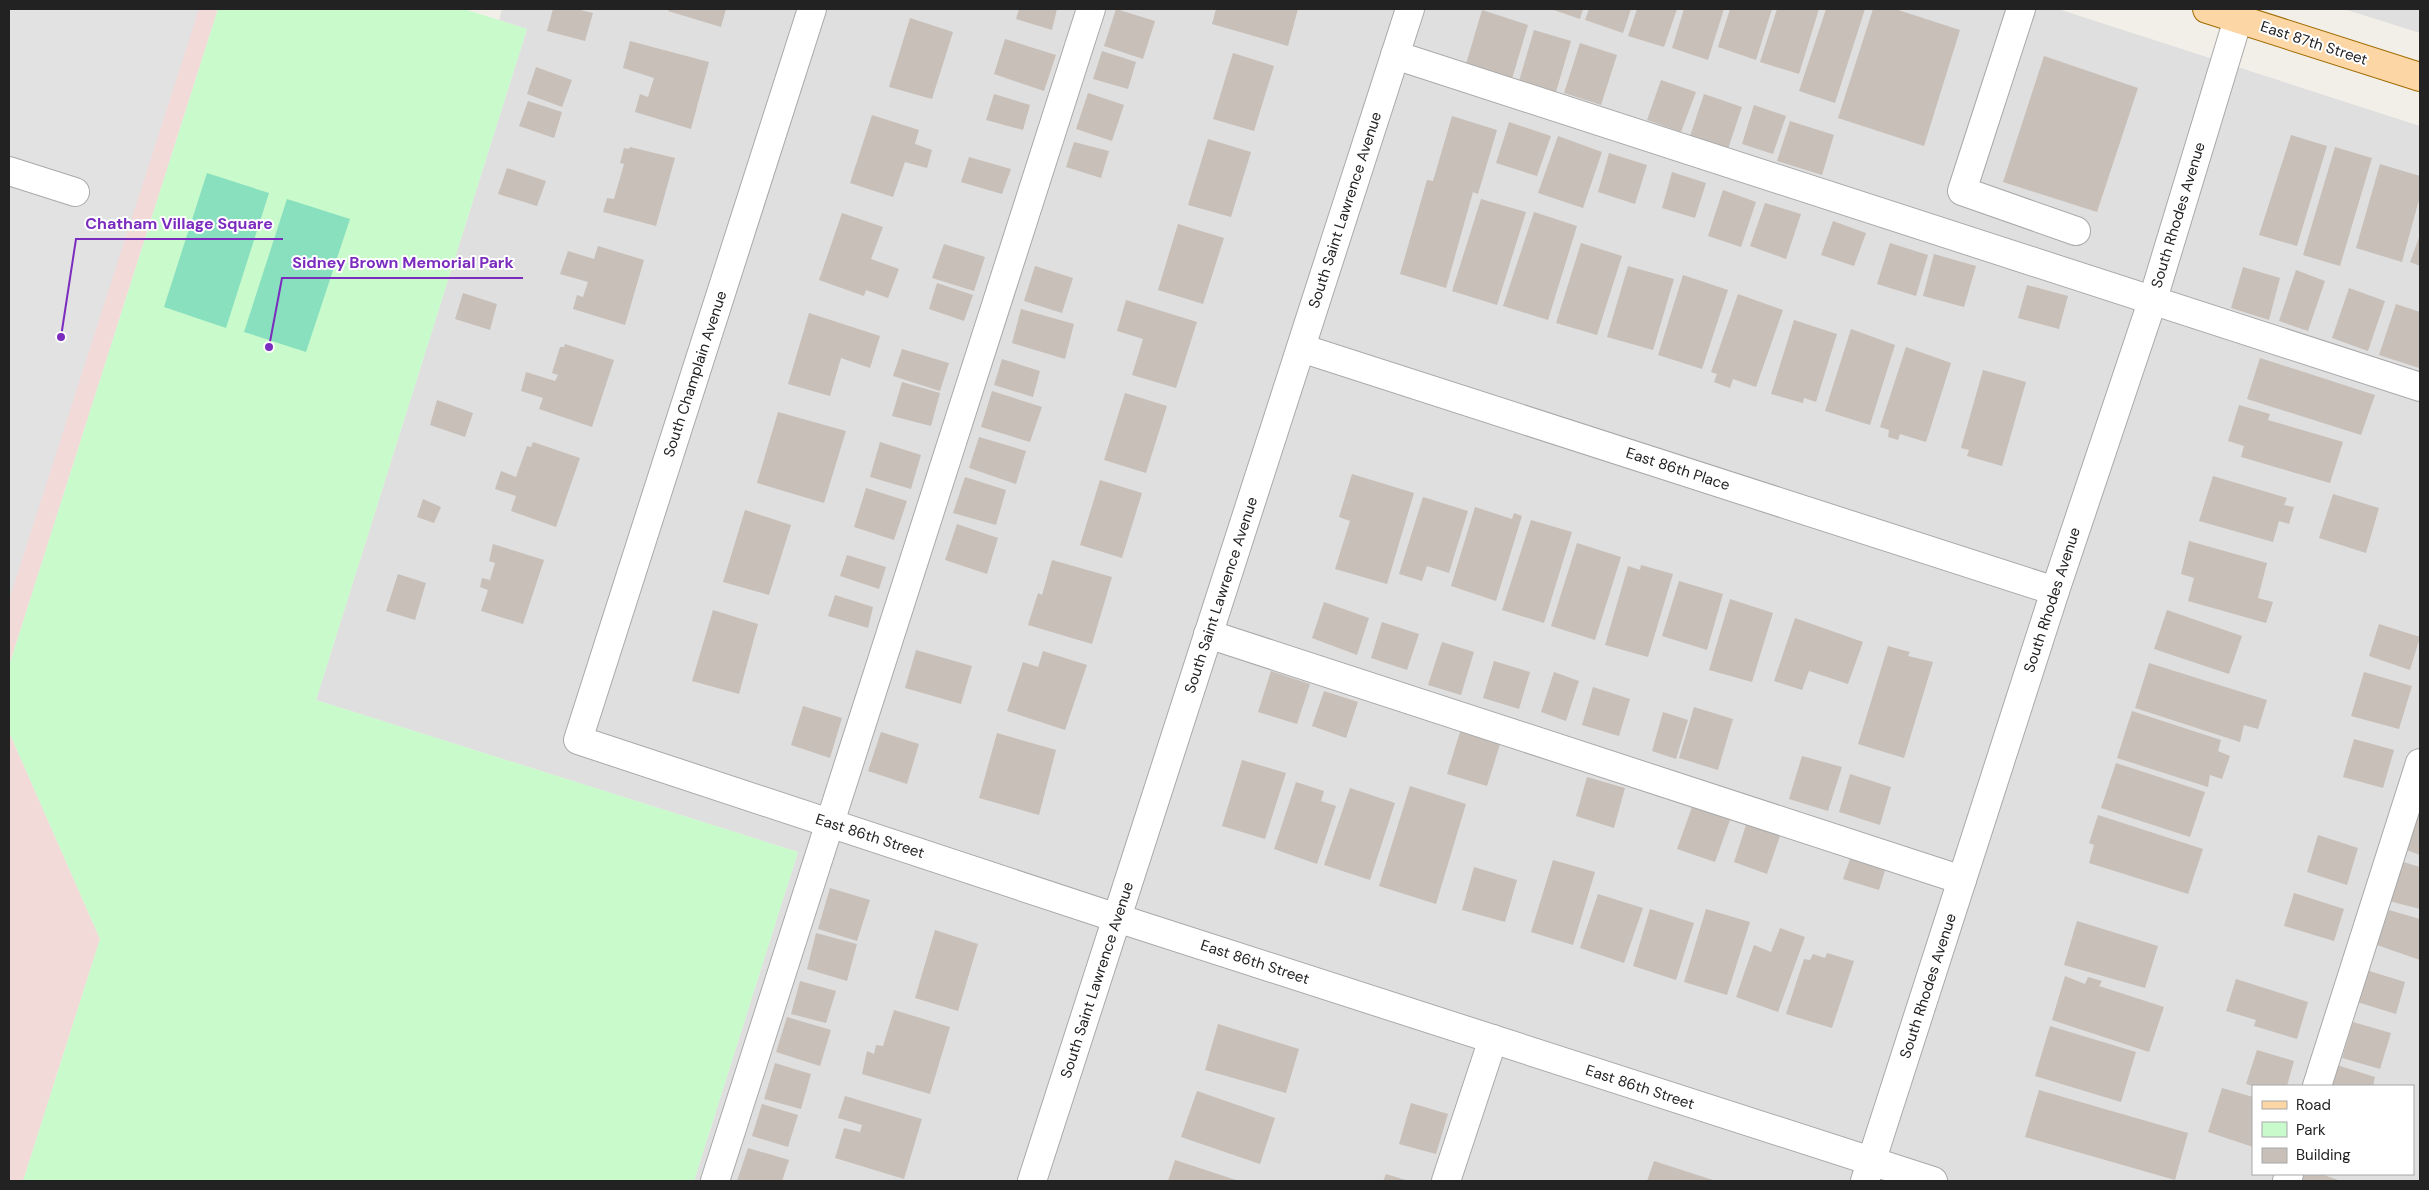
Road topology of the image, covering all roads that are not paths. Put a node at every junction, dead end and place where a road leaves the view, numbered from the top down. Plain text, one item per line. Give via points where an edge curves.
1 (812, 9) edge
2 (1091, 9) edge
3 (1410, 9) edge
4 (2021, 9) edge
5 (2207, 9) edge
6 (2238, 19) junction
7 (1395, 54) junction
8 (2420, 77) edge
9 (9, 171) edge
10 (75, 192) dead end
11 (2076, 231) dead end
12 (2153, 300) junction
13 (1301, 348) junction
14 (2420, 387) edge
15 (2055, 591) junction
16 (1208, 634) junction
17 (578, 740) joint
18 (2420, 763) edge
19 (830, 823) junction
20 (1962, 880) junction
21 (1117, 918) junction
22 (1493, 1039) junction
23 (2317, 1085) edge
24 (1868, 1171) edge
25 (715, 1181) edge
26 (1032, 1181) edge
27 (1446, 1181) edge
28 (1933, 1181) edge

1 - 17 street, South Champlain Avenue
2 - 19 street
3 - 7 street, South Saint Lawrence Avenue
4 - 11 street via 1962,192
5 - 6 main road, East 87th Street
6 - 8 main road, East 87th Street
6 - 12 street, South Rhodes Avenue
7 - 12 street
7 - 13 street, South Saint Lawrence Avenue
9 - 10 street
12 - 14 street
12 - 15 street, South Rhodes Avenue
13 - 15 street, East 86th Place
13 - 16 street, South Saint Lawrence Avenue
15 - 20 street, South Rhodes Avenue
16 - 20 street
16 - 21 street, South Saint Lawrence Avenue
17 - 19 street, East 86th Street
18 - 23 street
19 - 21 street, East 86th Street
19 - 25 street
20 - 24 street, South Rhodes Avenue
21 - 22 street, East 86th Street
21 - 26 street, South Saint Lawrence Avenue
22 - 24 street, East 86th Street
22 - 27 street
24 - 28 street, East 86th Street

